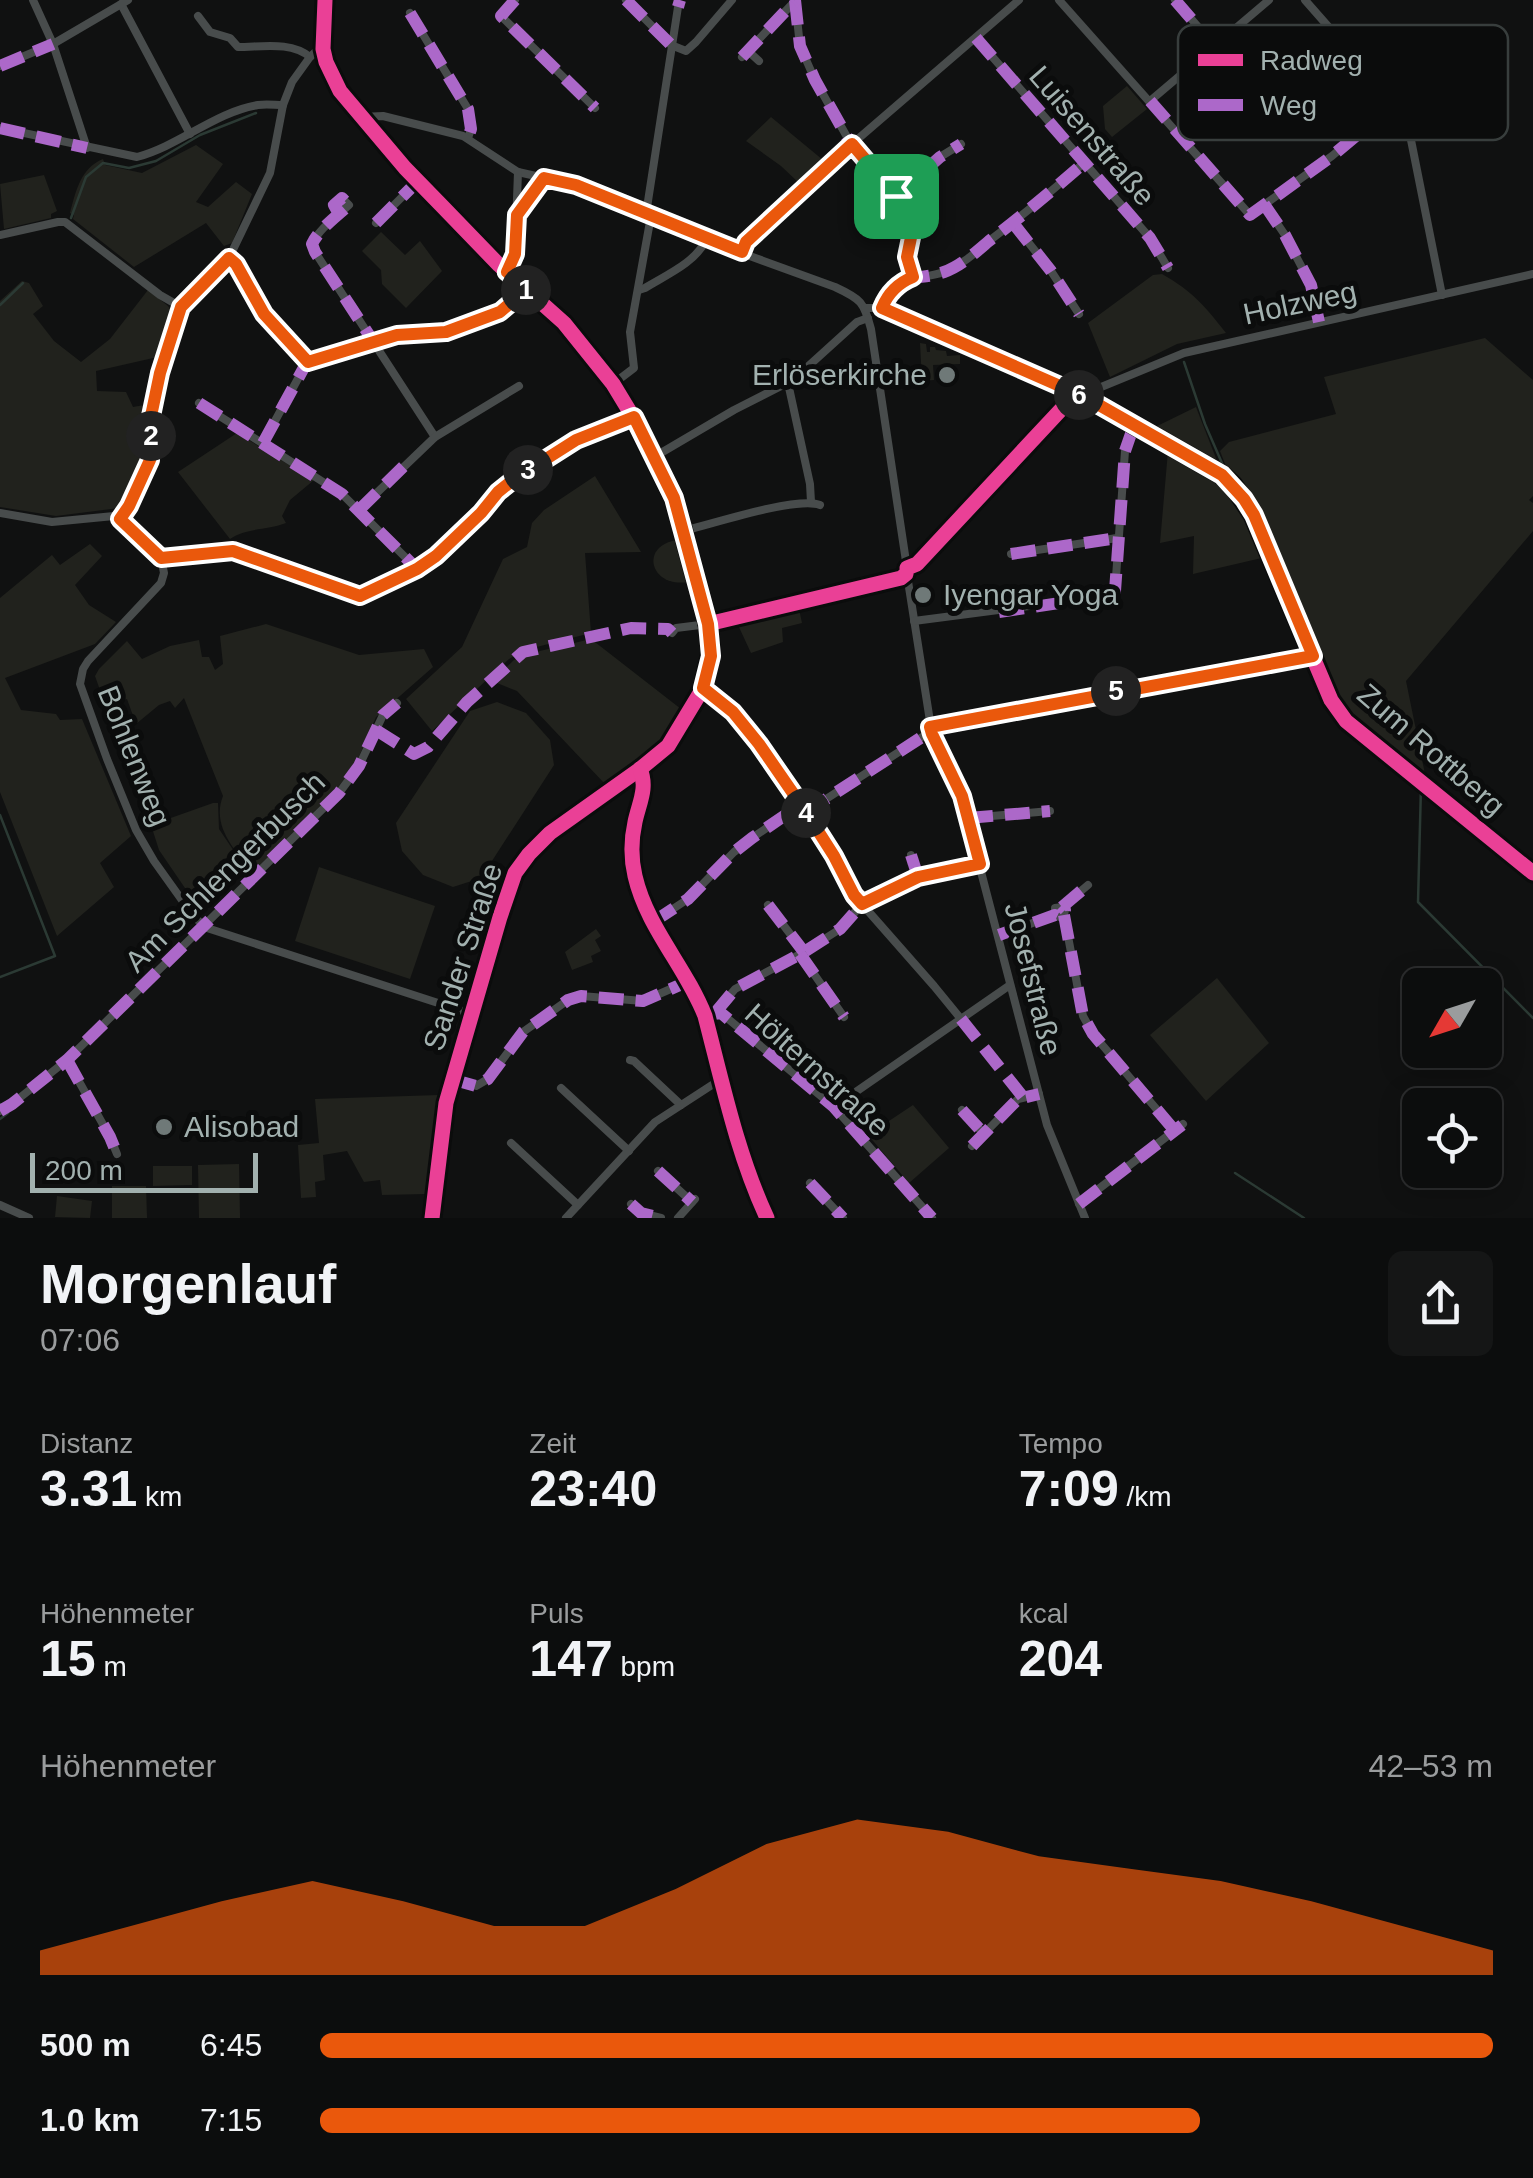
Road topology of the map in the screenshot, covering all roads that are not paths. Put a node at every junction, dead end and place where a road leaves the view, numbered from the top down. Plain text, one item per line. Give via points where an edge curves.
1 (33, 0) edge
2 (325, 0) edge
3 (515, 0) edge
4 (626, 0) edge
5 (1019, 0) edge
6 (1059, 0) edge
7 (1175, 0) edge
8 (1269, 0) edge
9 (1305, 0) edge
10 (795, 1) edge
11 (124, 2) edge
12 (727, 2) edge
13 (678, 6) dead end
14 (492, 7) dead end
15 (410, 13) dead end
16 (198, 16) dead end
17 (501, 16) junction
18 (1196, 25) edge
19 (1240, 25) edge
20 (1327, 25) edge
21 (976, 38) junction
22 (53, 44) junction
23 (322, 45) junction
24 (671, 45) junction
25 (310, 57) junction
26 (759, 62) dead end
27 (0, 66) edge
28 (1178, 78) edge
29 (1150, 102) junction
30 (283, 105) junction
31 (595, 108) dead end
32 (362, 116) junction
33 (0, 128) edge
34 (190, 134) junction
35 (1178, 134) edge
36 (468, 138) junction
37 (1183, 140) edge
38 (1351, 140) edge
39 (1411, 140) edge
40 (852, 144) junction
41 (961, 144) dead end
42 (87, 148) junction
43 (1085, 162) junction
44 (518, 172) junction
45 (544, 178) junction
46 (418, 182) junction
47 (896, 196) junction
48 (1264, 204) junction
49 (340, 214) dead end
50 (517, 215) junction
51 (649, 215) junction
52 (376, 222) dead end
53 (1013, 223) junction
54 (0, 235) edge
55 (706, 240) junction
56 (742, 252) junction
57 (229, 258) junction
58 (1168, 268) dead end
59 (507, 272) junction
60 (1533, 274) edge
61 (913, 277) junction
62 (527, 289) junction
63 (639, 290) junction
64 (1442, 295) junction
65 (181, 307) junction
66 (882, 308) junction
67 (867, 313) junction
68 (1078, 314) dead end
69 (1319, 322) junction
70 (373, 342) junction
71 (308, 362) junction
72 (788, 382) junction
73 (612, 384) junction
74 (519, 386) dead end
75 (1073, 392) junction
76 (1085, 397) junction
77 (199, 403) dead end
78 (634, 417) junction
79 (1134, 426) junction
80 (435, 437) junction
81 (263, 443) junction
82 (654, 456) junction
83 (359, 510) junction
84 (0, 513) edge
85 (120, 519) junction
86 (684, 531) junction
87 (1117, 538) junction
88 (1012, 554) dead end
89 (161, 558) junction
90 (417, 569) junction
91 (906, 573) junction
92 (914, 622) junction
93 (708, 624) junction
94 (672, 633) dead end
95 (1313, 656) junction
96 (703, 688) junction
97 (397, 703) dead end
98 (931, 730) junction
99 (640, 770) junction
100 (803, 808) junction
101 (1050, 810) dead end
102 (968, 818) junction
103 (911, 854) dead end
104 (980, 864) junction
105 (1533, 873) edge
106 (918, 877) junction
107 (1088, 885) dead end
108 (862, 904) junction
109 (768, 905) dead end
110 (1060, 912) junction
111 (652, 922) junction
112 (204, 926) junction
113 (999, 935) junction
114 (802, 953) junction
115 (689, 981) junction
116 (1010, 985) junction
117 (472, 1014) junction
118 (710, 1014) junction
119 (844, 1017) dead end
120 (960, 1019) junction
121 (66, 1060) junction
122 (630, 1060) dead end
123 (451, 1079) junction
124 (722, 1082) junction
125 (562, 1088) dead end
126 (1038, 1094) junction
127 (681, 1105) junction
128 (834, 1107) junction
129 (962, 1110) dead end
130 (0, 1111) edge
131 (1182, 1124) dead end
132 (1174, 1132) junction
133 (984, 1134) junction
134 (511, 1142) dead end
135 (972, 1146) dead end
136 (628, 1151) junction
137 (117, 1154) dead end
138 (658, 1170) dead end
139 (810, 1183) dead end
140 (0, 1204) edge
141 (631, 1204) dead end
142 (1079, 1204) junction
143 (578, 1205) junction
144 (29, 1218) edge
145 (432, 1218) edge
146 (566, 1218) edge
147 (661, 1218) edge
148 (678, 1218) edge
149 (767, 1218) edge
150 (844, 1218) edge
151 (932, 1218) edge
152 (1085, 1218) edge

1 - 22 street
2 - 23 street
3 - 17 street
4 - 24 street
5 - 21 street
6 - 29 street
7 - 18 street
8 - 19 street
9 - 20 street
10 - 26 street via 745,54
10 - 40 street via 803,54
11 - 22 street
11 - 34 street
12 - 24 street via 690,48
13 - 24 street
14 - 17 street
15 - 36 street via 468,110
16 - 25 street via 210,32 238,47 290,46
17 - 31 street
21 - 40 street
21 - 43 street, Luisenstraße
22 - 27 street
22 - 42 street
23 - 25 street
23 - 32 street via 334,84
24 - 51 street
25 - 30 street
28 - 29 street
29 - 35 street
30 - 34 street via 258,105
30 - 57 street via 270,173
32 - 36 street
32 - 46 street
33 - 42 street
34 - 42 street via 137,157
36 - 44 street
37 - 48 street via 1250,215
38 - 48 street
39 - 64 street
40 - 47 street
40 - 56 street
41 - 47 street
43 - 53 street
43 - 58 street, Luisenstraße
44 - 45 street
44 - 50 street
45 - 50 street
45 - 51 street
46 - 52 street
46 - 59 street
47 - 61 street via 914,223 907,257
48 - 69 street via 1311,285
49 - 70 street via 312,244
50 - 59 street
51 - 55 street
51 - 63 street
53 - 61 street via 944,272
53 - 68 street
54 - 65 street via 65,222
55 - 56 street
55 - 63 street via 692,258
56 - 67 street via 854,296
57 - 65 street
57 - 71 street via 264,314
59 - 62 street
60 - 64 street, Holzweg
61 - 66 street via 898,284
62 - 70 street via 500,312 446,332
62 - 73 street via 578,338
63 - 73 street via 630,332 634,368
64 - 69 street, Holzweg
65 - 85 street via 151,416 150,460
66 - 67 street
66 - 75 street, Zum Rottberg
67 - 72 street
67 - 91 street, Josefstraße
69 - 76 street, Holzweg via 1184,352
70 - 71 street
70 - 80 street
71 - 81 street
72 - 82 street
72 - 86 street via 815,503
73 - 78 street
74 - 80 street
75 - 76 street, Zum Rottberg
75 - 91 street
76 - 79 street, Zum Rottberg
77 - 81 street
78 - 82 street
78 - 90 street via 576,440 513,480
79 - 87 street
79 - 95 street, Zum Rottberg via 1222,475 1244,499
80 - 83 street
81 - 83 street
82 - 86 street
83 - 90 street
84 - 85 street via 52,522
85 - 89 street
86 - 93 street
87 - 88 street
87 - 92 street via 1114,591 1107,596
89 - 90 street via 233,551 360,596
89 - 112 street, Bohlenweg via 161,583 88,661 80,684 136,830
91 - 92 street, Josefstraße
91 - 93 street
92 - 98 street, Josefstraße
93 - 94 street
93 - 96 street via 711,656
95 - 98 street
95 - 105 street, Zum Rottberg via 1346,721
96 - 99 street, Sander Straße via 668,746
96 - 100 street via 741,722
97 - 112 street, Am Schlengerbusch via 383,715 360,766 339,793
98 - 100 street
98 - 102 street, Josefstraße
99 - 111 street via 644,793 632,856
99 - 117 street, Sander Straße via 521,863
100 - 108 street
100 - 111 street via 752,838 688,899
101 - 102 street
102 - 104 street, Josefstraße
103 - 106 street
104 - 106 street
104 - 113 street, Josefstraße
106 - 108 street
107 - 110 street
108 - 114 street via 840,929
108 - 120 street
109 - 114 street
110 - 113 street
110 - 132 street via 1083,1016
111 - 115 street
112 - 117 street
112 - 121 street, Am Schlengerbusch
113 - 116 street, Josefstraße
114 - 118 street via 735,989
114 - 119 street
115 - 118 street
115 - 123 street via 643,1002 568,1000 523,1032 488,1078 476,1086
116 - 120 street
116 - 126 street, Josefstraße
117 - 123 street, Sander Straße
118 - 124 street
118 - 128 street, Hölternstraße via 722,1014
120 - 128 street
121 - 130 street, Am Schlengerbusch
121 - 137 street
122 - 127 street
123 - 145 street, Sander Straße
124 - 127 street
124 - 149 street
125 - 136 street
126 - 133 street via 1018,1098
126 - 142 street, Josefstraße
127 - 136 street
128 - 151 street, Hölternstraße
129 - 133 street
131 - 132 street
132 - 142 street
133 - 135 street
134 - 143 street
136 - 143 street
138 - 148 street via 694,1201
139 - 150 street
140 - 144 street
141 - 147 street
142 - 152 street, Josefstraße
143 - 146 street

